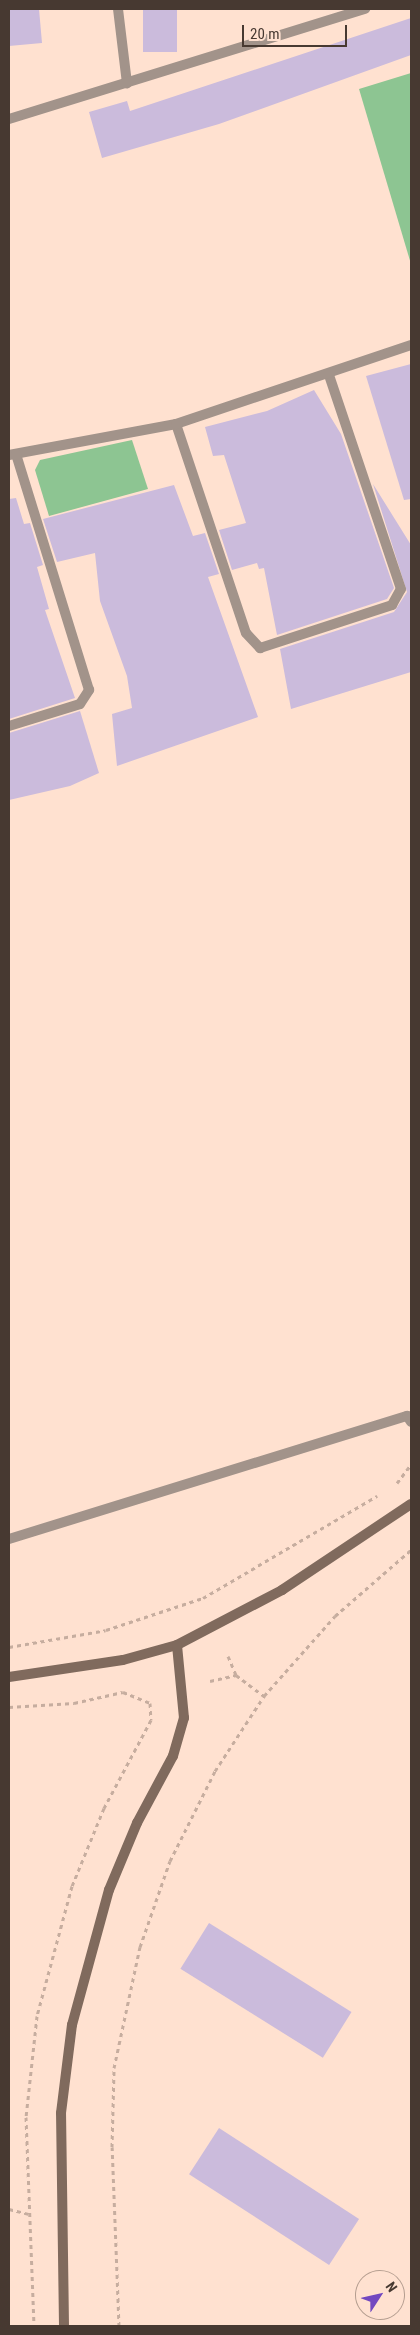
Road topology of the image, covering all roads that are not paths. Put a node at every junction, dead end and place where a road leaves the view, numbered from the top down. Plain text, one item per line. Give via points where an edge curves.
1 (118, 9) edge
2 (365, 9) edge
3 (126, 83) junction
4 (9, 119) edge
5 (411, 345) edge
6 (329, 375) junction
7 (176, 424) junction
8 (12, 455) edge
9 (9, 726) edge
10 (411, 1422) edge
11 (411, 1504) edge
12 (9, 1539) edge
13 (177, 1645) junction
14 (9, 1677) edge
15 (64, 2326) edge

1 - 3 street
2 - 3 street
3 - 4 street
5 - 6 street
6 - 7 street
6 - 7 street via 401,588 392,605 260,648 246,633
7 - 8 street
8 - 9 street via 89,690 80,704
10 - 12 street via 407,1416
11 - 13 street via 282,1590
13 - 14 street via 123,1660
13 - 15 street via 184,1718 173,1756 137,1823 109,1890 72,2025 60,2113

